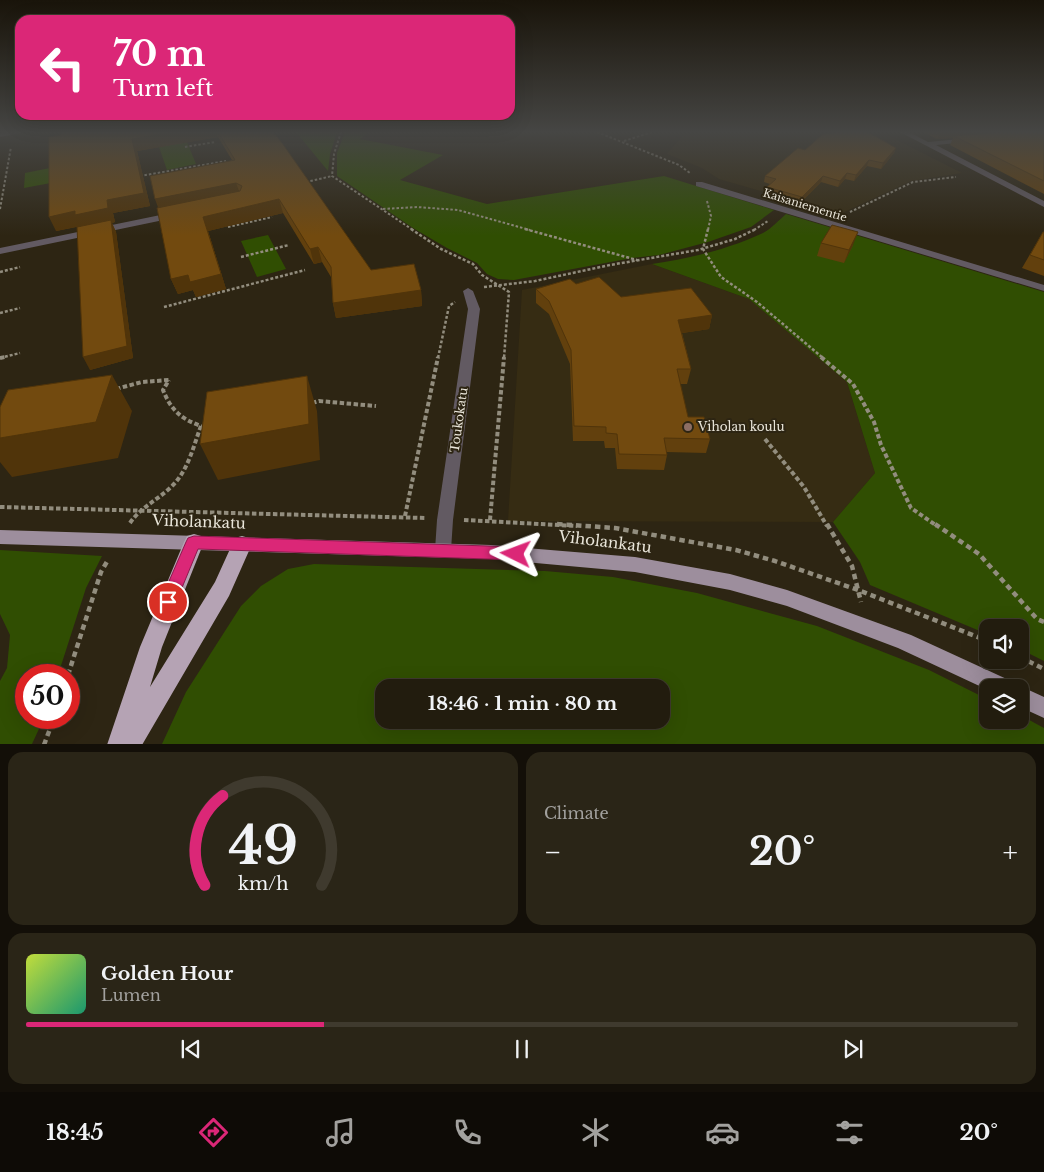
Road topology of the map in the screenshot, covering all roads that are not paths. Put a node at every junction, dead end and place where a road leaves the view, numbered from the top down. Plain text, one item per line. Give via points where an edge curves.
1 (971, 167) edge
2 (699, 184) road end
3 (1044, 204) edge
4 (182, 214) edge
5 (0, 251) edge
6 (1044, 288) edge
7 (468, 292) road end
8 (0, 537) edge
9 (194, 542) junction
10 (242, 544) junction
11 (443, 550) junction
12 (988, 679) edge
13 (1029, 700) edge
14 (1044, 708) edge
15 (119, 744) edge
16 (128, 744) edge

1 - 3 street
2 - 6 street, Kaisaniementie
4 - 5 street
7 - 11 street, Toukokatu via 474,309
8 - 9 main road, Viholankatu
9 - 10 main road, Viholankatu
9 - 15 highway via 152,647
10 - 11 main road, Viholankatu
10 - 16 highway via 222,589
11 - 12 main road, Viholankatu via 553,556 732,582 792,598 864,625
13 - 14 main road

